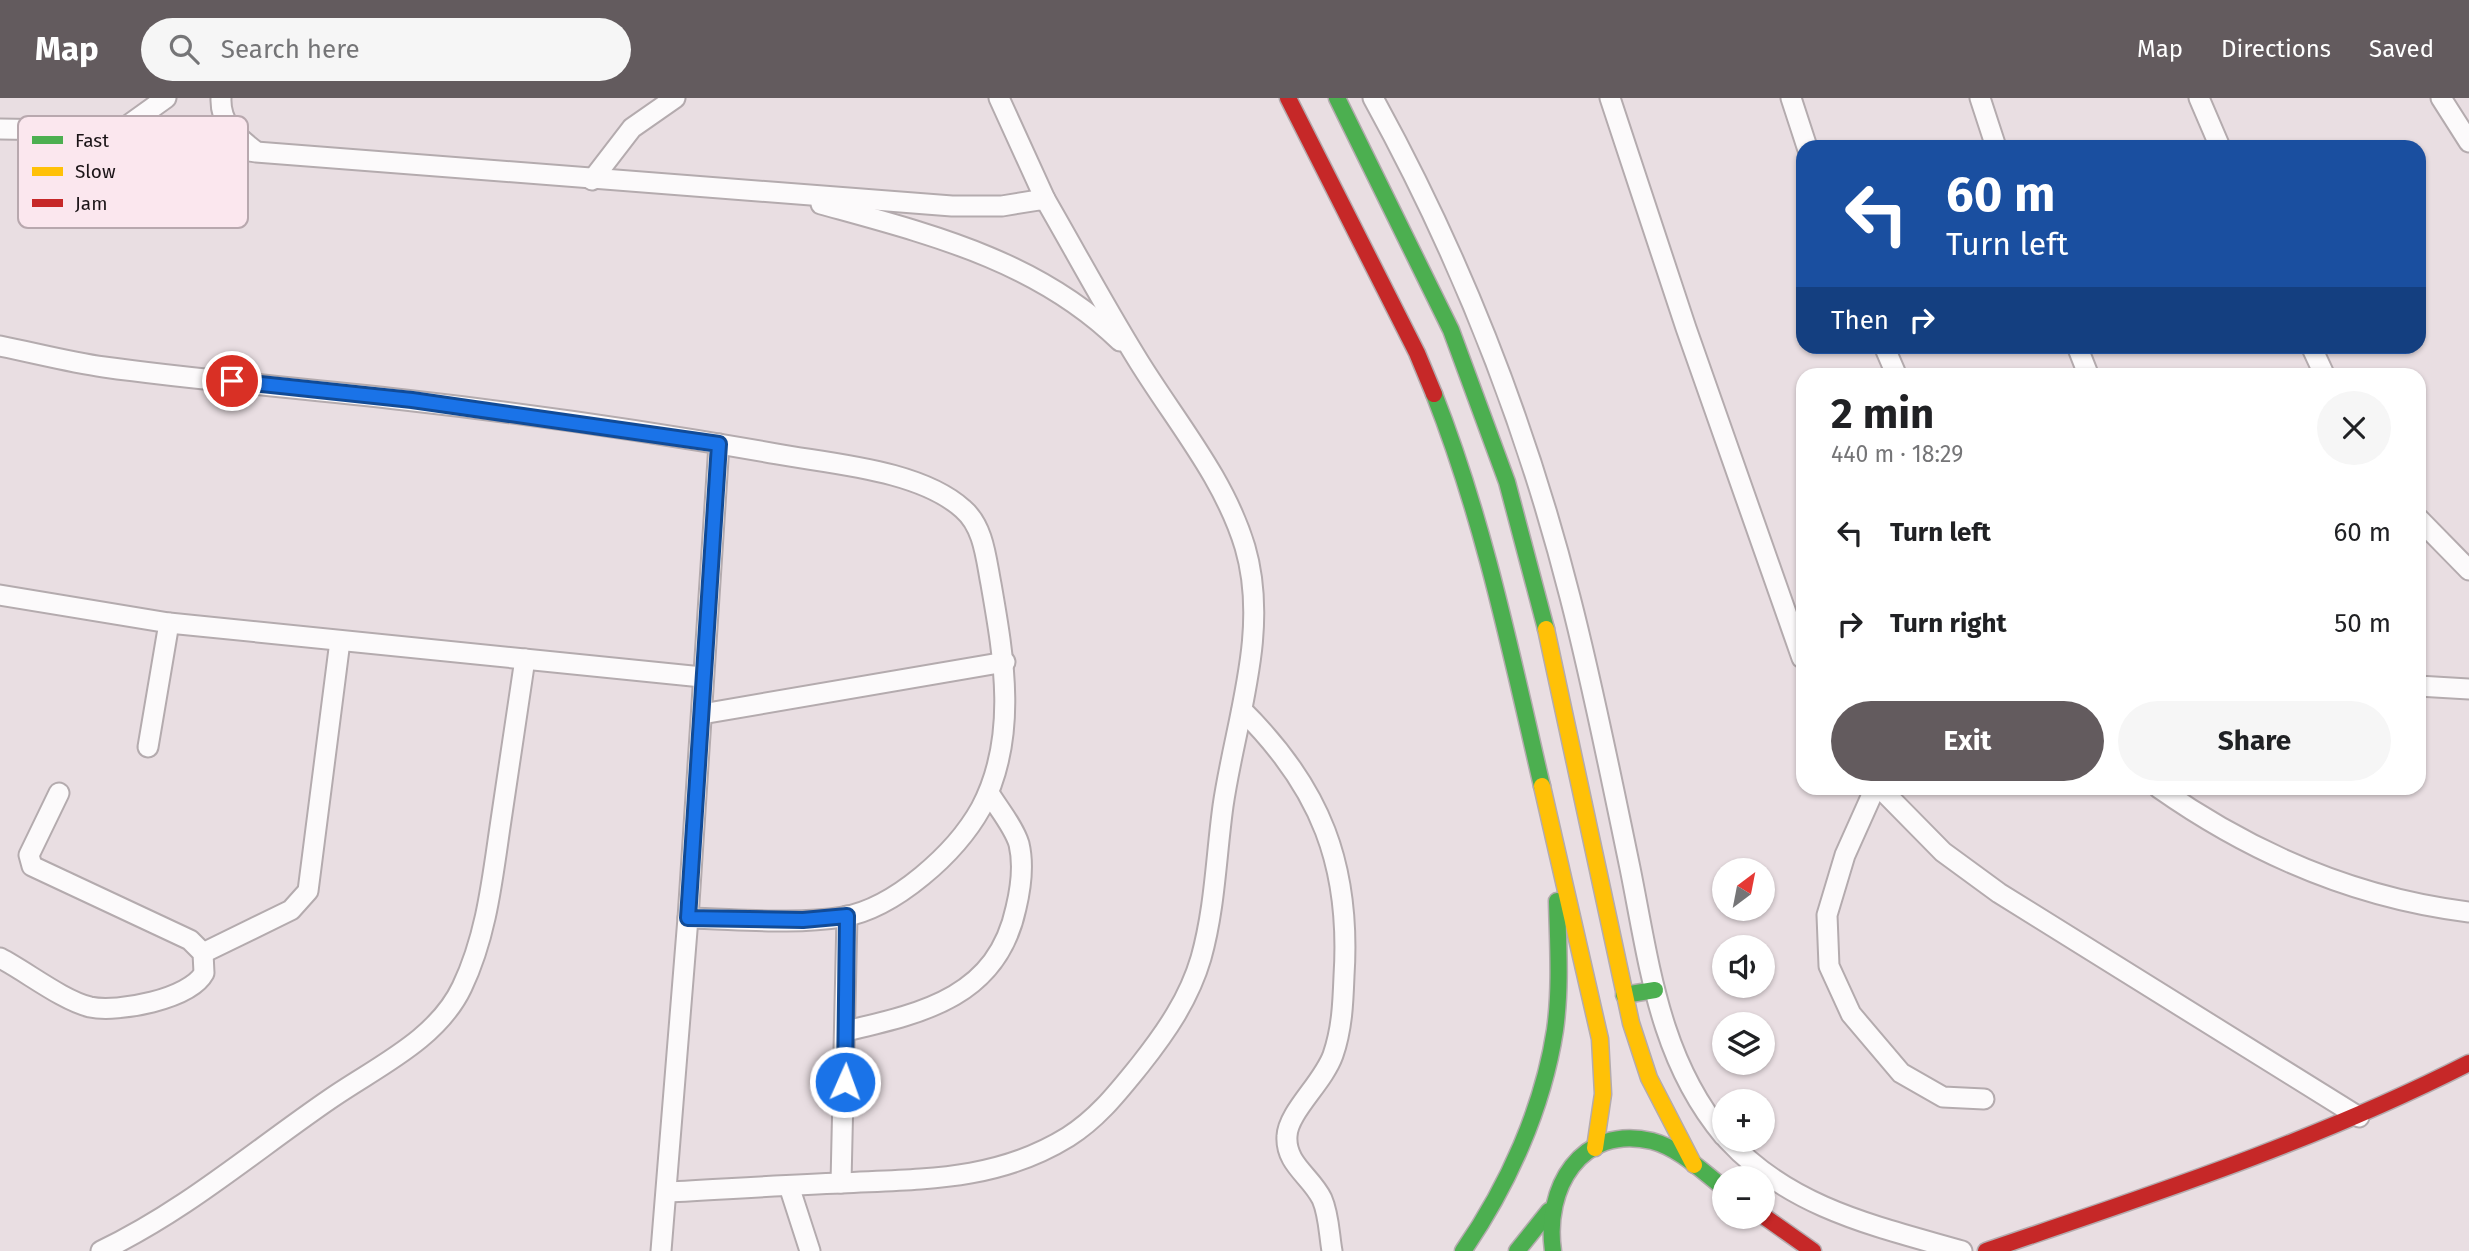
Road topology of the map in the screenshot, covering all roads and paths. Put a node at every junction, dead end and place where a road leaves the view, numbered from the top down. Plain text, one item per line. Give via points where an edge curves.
1 (166, 98) edge
2 (221, 98) edge
3 (675, 98) edge
4 (999, 98) edge
5 (1288, 98) edge
6 (1337, 98) edge
7 (1373, 98) edge
8 (1610, 98) edge
9 (1791, 98) edge
10 (1980, 98) edge
11 (2199, 98) edge
12 (2441, 98) edge
13 (141, 116) edge
14 (223, 116) edge
15 (0, 129) edge
16 (18, 129) edge
17 (1805, 140) edge
18 (1994, 140) edge
19 (2217, 140) edge
20 (2469, 142) edge
21 (248, 145) edge
22 (248, 151) edge
23 (256, 152) junction
24 (592, 180) junction
25 (786, 194) junction
26 (1045, 199) junction
27 (0, 346) edge
28 (1136, 358) junction
29 (719, 444) junction
30 (2426, 526) edge
31 (2469, 570) edge
32 (0, 595) edge
33 (169, 623) junction
34 (340, 640) junction
35 (1796, 641) edge
36 (525, 659) junction
37 (1005, 662) junction
38 (702, 677) junction
39 (2426, 687) edge
40 (2469, 689) edge
41 (1242, 709) junction
42 (702, 714) junction
43 (148, 747) dead end
44 (60, 793) dead end
45 (989, 793) junction
46 (1874, 795) edge
47 (1884, 795) edge
48 (2169, 795) edge
49 (1557, 845) junction
50 (2469, 912) edge
51 (847, 916) junction
52 (688, 918) junction
53 (203, 953) junction
54 (0, 958) edge
55 (1655, 990) junction
56 (1624, 995) junction
57 (846, 1031) junction
58 (2469, 1063) edge
59 (1984, 1100) dead end
60 (2358, 1117) junction
61 (1712, 1120) edge
62 (1595, 1148) junction
63 (1741, 1152) edge
64 (1694, 1165) junction
65 (1712, 1179) edge
66 (841, 1183) junction
67 (789, 1186) junction
68 (667, 1192) junction
69 (1549, 1211) junction
70 (1775, 1224) edge
71 (124, 1245) edge
72 (101, 1251) edge
73 (661, 1251) edge
74 (810, 1251) edge
75 (1332, 1251) edge
76 (1463, 1251) edge
77 (1517, 1251) edge
78 (1553, 1251) edge
79 (1813, 1251) edge
80 (1962, 1251) edge
81 (1986, 1251) edge

1 - 13 street
2 - 14 street
3 - 24 street via 632,128
4 - 26 street
5 - 49 street via 1417,353 1460,460 1490,562
6 - 56 street via 1441,307 1507,482 1539,597
7 - 55 street via 1468,298 1539,489 1588,667
8 - 35 street
9 - 17 street
10 - 18 street
11 - 19 street
12 - 20 street
15 - 16 street
21 - 23 street
22 - 23 street
23 - 24 street
24 - 25 street
25 - 26 street via 952,206 1002,206
25 - 28 street via 951,240 1011,265 1082,309
26 - 28 street
27 - 29 street via 103,367 412,400
28 - 41 street via 1205,464 1245,548 1254,594
29 - 37 street via 885,474 934,491 965,510 982,538
29 - 38 street
30 - 31 street
32 - 33 street
33 - 34 street
33 - 43 street
34 - 36 street
34 - 53 street via 308,891 291,910
36 - 38 street
36 - 71 street via 491,889 478,951 461,990 438,1021 402,1052
37 - 42 street
37 - 45 street via 1005,708
38 - 42 street
39 - 40 street
41 - 66 street via 1200,961 1184,1002 1159,1043 1109,1104 1068,1137 1009,1165 975,1175
41 - 75 street via 1277,746 1307,791 1330,844 1344,899 1347,928 1338,1042 1323,1077 1293,1115 1287,1135 1293,1163 1321,1199
42 - 52 street
44 - 53 street via 29,855 32,866 190,940
45 - 51 street via 970,828 932,868 892,896
45 - 57 street via 1018,842 1021,864 1013,925 1001,952 982,975 948,1001 918,1014
46 - 59 street via 1845,855 1828,915 1829,966 1851,1014 1901,1073 1943,1097
47 - 60 street via 1944,852 1999,892
48 - 50 street via 2211,824 2337,883 2417,905
49 - 62 street via 1600,1039 1603,1095
49 - 76 street via 1558,1007 1551,1052 1499,1195
51 - 52 street
51 - 57 street
52 - 68 street
53 - 54 street via 204,973 192,987 156,1002 105,1008 75,1000
55 - 56 street
55 - 61 street via 1676,1061
56 - 64 street via 1649,1078
57 - 66 street
58 - 60 street
60 - 81 street via 2297,1144
62 - 64 street via 1622,1139 1652,1141
62 - 69 street via 1568,1170
63 - 80 street via 1766,1175 1817,1206
64 - 65 street
66 - 67 street
67 - 68 street
67 - 74 street
68 - 73 street
69 - 77 street
69 - 78 street
70 - 79 street
71 - 72 street

